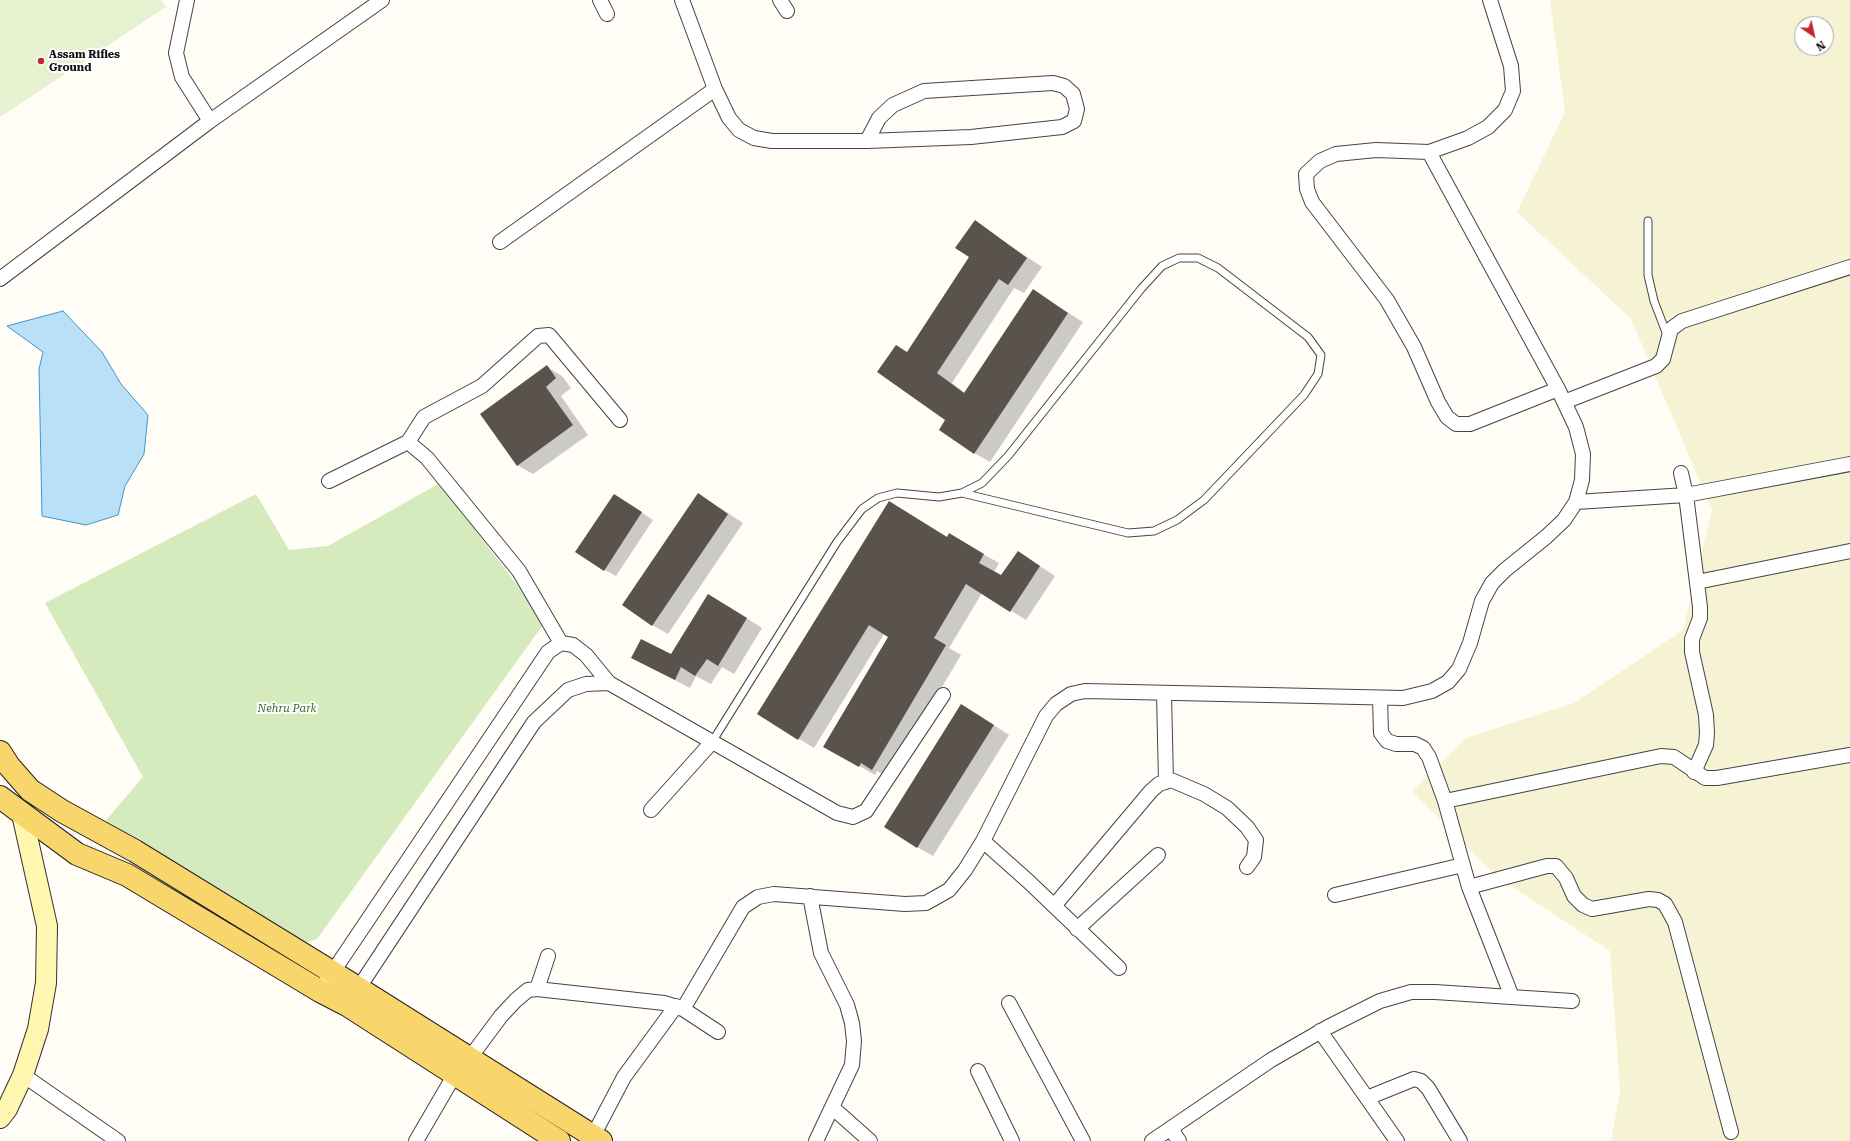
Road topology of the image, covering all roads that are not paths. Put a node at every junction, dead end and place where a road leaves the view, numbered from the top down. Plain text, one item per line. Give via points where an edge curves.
1 (187, 0) edge
2 (382, 0) edge
3 (600, 0) edge
4 (682, 0) edge
5 (1490, 0) edge
6 (607, 14) dead end
7 (715, 88) junction
8 (210, 121) junction
9 (867, 141) junction
10 (1429, 152) junction
11 (1648, 221) dead end
12 (500, 242) dead end
13 (1850, 267) edge
14 (0, 279) edge
15 (1668, 337) junction
16 (1558, 389) junction
17 (1564, 402) junction
18 (620, 420) dead end
19 (408, 442) junction
20 (1850, 464) edge
21 (1681, 473) dead end
22 (329, 481) dead end
23 (962, 493) junction
24 (1686, 495) junction
25 (1576, 502) junction
26 (1850, 551) edge
27 (1697, 582) junction
28 (561, 643) junction
29 (609, 683) junction
30 (1164, 694) junction
31 (943, 695) dead end
32 (1380, 698) junction
33 (712, 742) junction
34 (0, 752) edge
35 (1850, 755) edge
36 (1694, 772) junction
37 (1166, 782) junction
38 (0, 797) edge
39 (1445, 801) junction
40 (651, 810) dead end
41 (22, 814) junction
42 (983, 841) junction
43 (1158, 854) dead end
44 (1463, 865) junction
45 (1248, 867) dead end
46 (1470, 887) junction
47 (1335, 895) dead end
48 (810, 896) junction
49 (1054, 906) junction
50 (1077, 929) junction
51 (548, 956) dead end
52 (1119, 968) dead end
53 (331, 972) junction
54 (537, 989) junction
55 (320, 990) junction
56 (353, 996) junction
57 (1512, 997) junction
58 (1572, 1001) dead end
59 (1009, 1003) dead end
60 (679, 1008) junction
61 (718, 1032) dead end
62 (1320, 1032) junction
63 (462, 1066) junction
64 (978, 1071) dead end
65 (23, 1074) junction
66 (1367, 1098) junction
67 (833, 1108) junction
68 (0, 1118) edge
69 (1731, 1132) dead end
70 (1175, 1135) edge
71 (546, 1138) edge
72 (597, 1138) edge
73 (118, 1141) edge
74 (416, 1141) edge
75 (816, 1141) edge
76 (870, 1141) edge
77 (1012, 1141) edge
78 (1083, 1141) edge
79 (1152, 1141) edge
80 (1397, 1141) edge
81 (1460, 1141) edge

1 - 8 street via 176,53 182,77
2 - 8 street
3 - 6 street
4 - 7 street
5 - 10 street via 1511,66 1512,91 1505,110 1488,127 1468,138
7 - 9 street via 729,118 739,130 754,138 772,141
7 - 12 street
8 - 14 street
9 - 9 street via 970,137 1062,127 1074,121 1078,109 1073,94 1064,86 1053,83 924,91 893,105 879,118
10 - 16 street
10 - 16 street via 1376,150 1336,154 1320,161 1306,174 1306,189 1312,202 1387,300 1414,347 1438,402 1456,424 1470,424
11 - 15 lane via 1648,275 1654,301
13 - 15 street via 1682,321 1671,329
15 - 17 street via 1663,359 1656,366
16 - 17 street
17 - 25 street via 1576,428 1583,454 1582,480
18 - 19 street via 550,335 538,336 482,386 424,417
19 - 22 street
19 - 28 street via 426,458 519,571
20 - 24 street
21 - 24 street
23 - 23 lane via 982,484 1008,456 1141,289 1162,266 1179,258 1198,258 1218,268 1308,337 1321,355 1318,374 1304,395 1204,500 1177,520 1154,531 1128,533
23 - 33 lane via 939,497 897,493 878,498 862,509 837,542
24 - 25 street
24 - 27 street
25 - 32 street via 1564,520 1492,583 1482,601 1470,644 1459,669 1448,682 1432,691 1403,698
26 - 27 street
27 - 36 street via 1700,618 1692,639 1692,652 1706,715 1707,733 1706,745
28 - 29 street via 573,645 586,655
28 - 53 street via 548,652
29 - 33 street
29 - 56 street via 586,684 568,690 534,722
30 - 32 street
30 - 37 street
30 - 42 street via 1086,691 1071,694 1056,704 1046,716
31 - 33 street via 866,811 853,817 837,813
32 - 39 street via 1381,733 1388,741 1415,744 1423,748 1429,757
33 - 40 street
34 - 53 main road via 30,790 62,811 135,851
35 - 36 street via 1717,778 1705,778
36 - 39 street via 1674,757 1661,756
37 - 45 street via 1171,780 1204,794 1238,816 1256,840 1254,856
37 - 49 street via 1151,791
38 - 41 main road
39 - 44 street
41 - 55 main road via 76,854 127,875
41 - 65 street via 47,926 46,983 38,1029
42 - 48 street via 949,890 926,903 905,904
42 - 49 street
43 - 50 street
44 - 46 street
44 - 47 street
46 - 57 street
46 - 69 street via 1556,866 1566,878 1574,896 1583,905 1592,909 1649,899 1665,904 1675,922
48 - 60 street via 774,894 758,897 743,907
48 - 67 street via 821,953 847,1005 854,1041 852,1065
49 - 50 street
50 - 52 street
51 - 54 street
53 - 55 street
53 - 56 main road
54 - 60 street via 635,999
54 - 63 street via 528,990 516,1000
55 - 56 main road
56 - 63 main road
57 - 58 street
57 - 62 street via 1412,992 1380,1001
59 - 78 street
60 - 61 street
60 - 72 street via 624,1077
62 - 66 street
62 - 70 street via 1271,1060
63 - 71 main road
63 - 72 main road
63 - 74 street
64 - 77 street
65 - 68 street via 7,1109
65 - 73 street
66 - 80 street
66 - 81 street via 1414,1079 1421,1081 1428,1088
67 - 75 street
67 - 76 street
70 - 79 street

